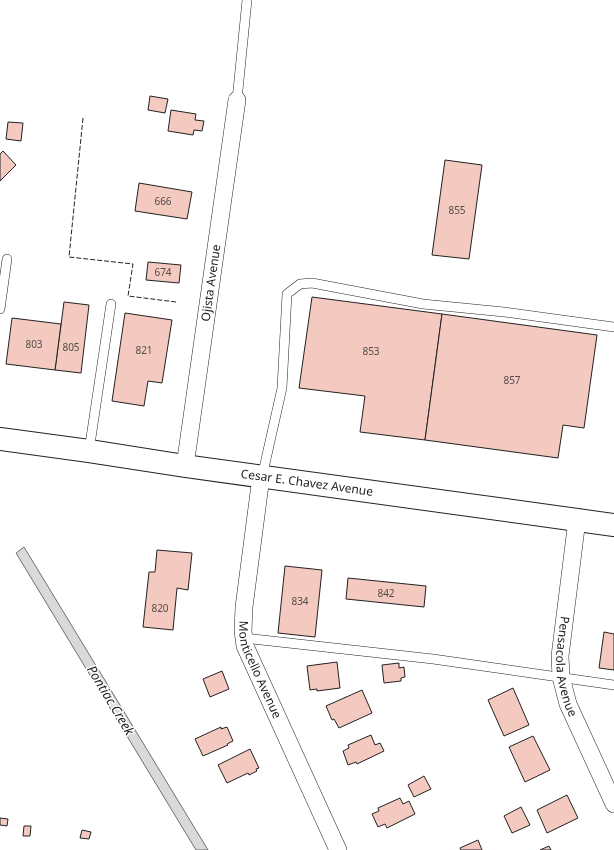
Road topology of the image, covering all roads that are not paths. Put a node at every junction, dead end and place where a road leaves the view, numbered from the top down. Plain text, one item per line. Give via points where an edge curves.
1 (247, 0) edge
2 (237, 100) joint
3 (7, 259) dead end
4 (111, 304) dead end
5 (0, 309) edge
6 (614, 327) edge
7 (0, 439) edge
8 (89, 451) junction
9 (186, 466) junction
10 (262, 477) junction
11 (577, 520) junction
12 (614, 525) edge
13 (244, 638) junction
14 (561, 677) junction
15 (614, 685) edge
16 (614, 804) edge
17 (338, 850) edge

1 - 2 lane
2 - 9 street, Ojista Avenue
3 - 5 lane
4 - 8 lane
6 - 10 lane via 423,304 312,283 300,284 287,294 282,388
7 - 8 main road, Cesar E. Chavez Avenue
8 - 9 main road, Cesar E. Chavez Avenue
9 - 10 main road, Cesar E. Chavez Avenue
10 - 11 main road, Cesar E. Chavez Avenue
10 - 13 street, Monticello Avenue via 244,607
11 - 12 main road, Cesar E. Chavez Avenue
11 - 14 street, Pensacola Avenue via 560,656
13 - 14 lane via 433,659
13 - 17 street, Monticello Avenue via 247,652
14 - 15 lane
14 - 16 street, Pensacola Avenue via 568,704

